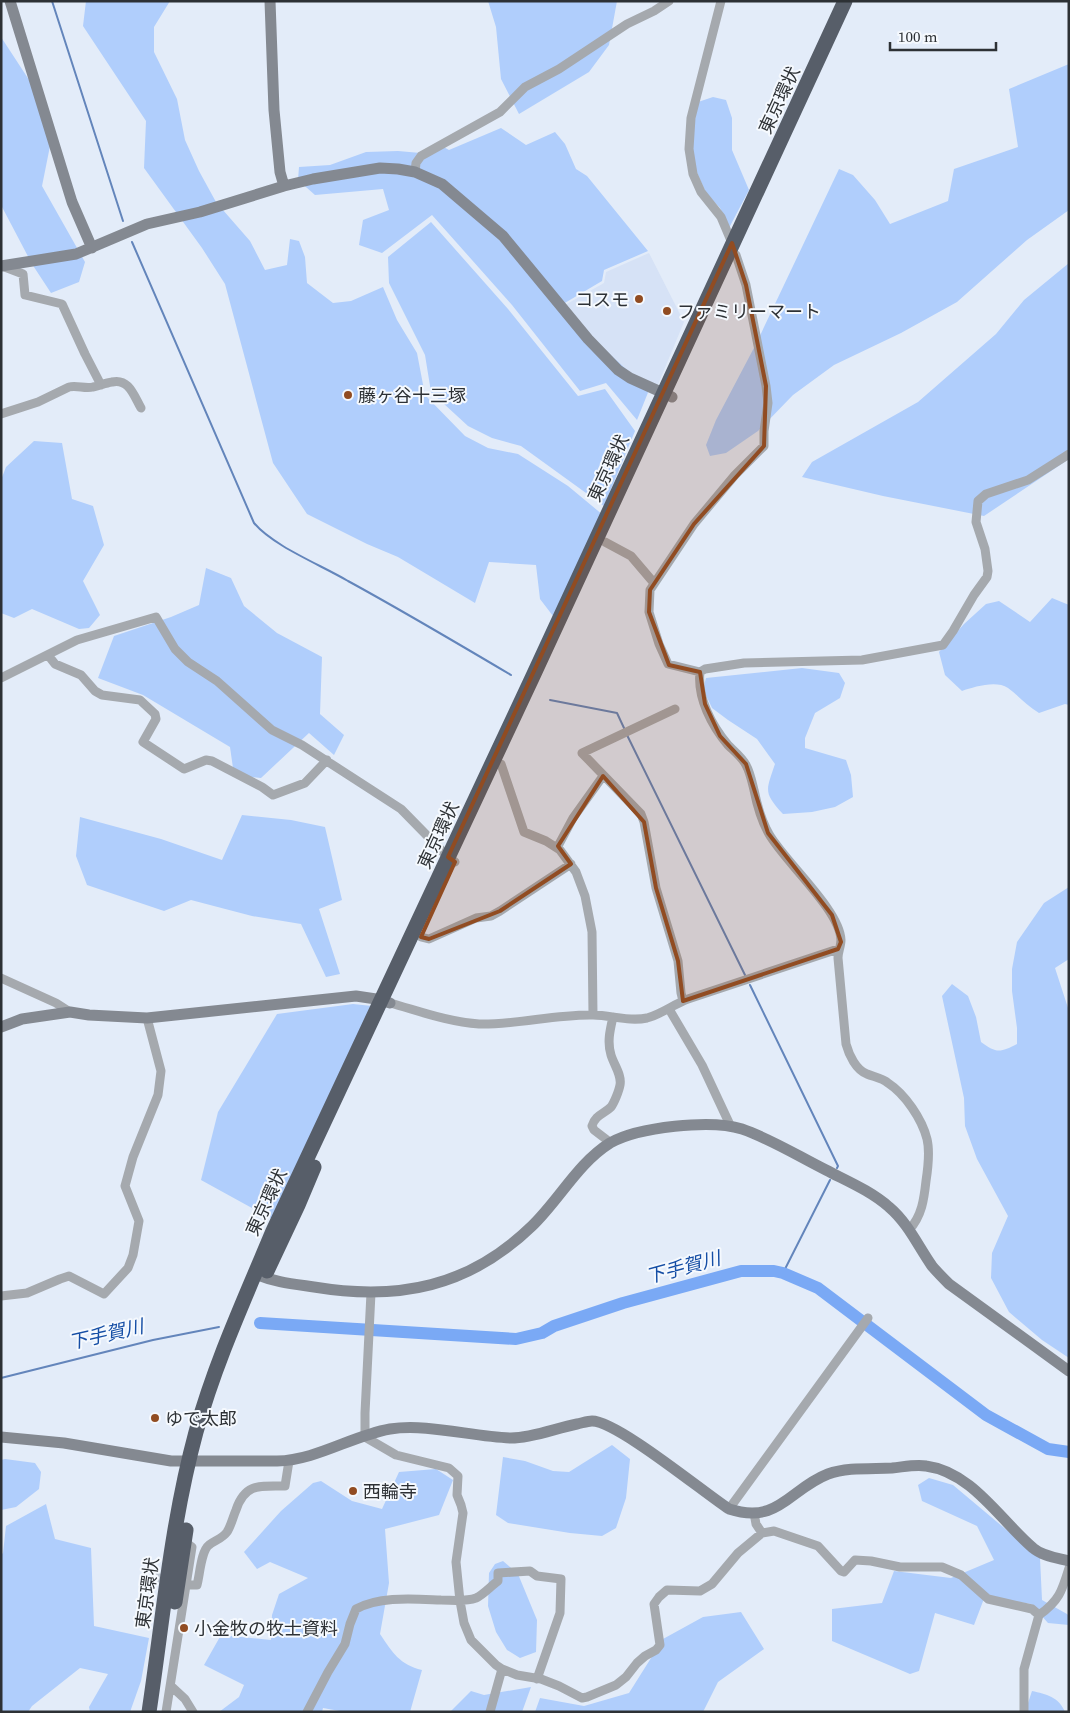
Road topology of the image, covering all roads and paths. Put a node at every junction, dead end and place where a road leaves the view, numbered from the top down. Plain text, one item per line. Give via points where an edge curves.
1 (10, 1) edge
2 (270, 1) edge
3 (669, 1) edge
4 (720, 1) edge
5 (845, 1) edge
6 (853, 1) edge
7 (415, 172) junction
8 (284, 186) junction
9 (92, 248) junction
10 (734, 249) junction
11 (2, 266) edge
12 (101, 385) junction
13 (668, 395) junction
14 (141, 408) dead end
15 (1, 414) edge
16 (1069, 454) edge
17 (605, 542) junction
18 (654, 583) junction
19 (48, 655) junction
20 (700, 672) junction
21 (1, 678) edge
22 (675, 708) dead end
23 (327, 760) junction
24 (501, 764) junction
25 (603, 776) junction
26 (557, 848) junction
27 (452, 859) junction
28 (571, 864) junction
29 (421, 937) junction
30 (838, 949) junction
31 (1, 978) edge
32 (683, 1001) junction
33 (385, 1002) junction
34 (669, 1009) junction
35 (70, 1012) junction
36 (594, 1015) junction
37 (613, 1017) junction
38 (147, 1018) junction
39 (1, 1027) edge
40 (731, 1127) junction
41 (611, 1143) junction
42 (909, 1230) junction
43 (259, 1276) junction
44 (371, 1293) junction
45 (1, 1296) edge
46 (868, 1318) dead end
47 (1069, 1371) edge
48 (1, 1437) edge
49 (365, 1437) junction
50 (289, 1461) junction
51 (194, 1462) junction
52 (729, 1508) junction
53 (754, 1513) junction
54 (762, 1533) junction
55 (184, 1541) junction
56 (1069, 1561) edge
57 (1069, 1568) edge
58 (186, 1585) junction
59 (460, 1601) junction
60 (1039, 1615) junction
61 (163, 1653) junction
62 (502, 1670) junction
63 (537, 1679) junction
64 (171, 1686) junction
65 (149, 1712) edge
66 (159, 1712) edge
67 (166, 1712) edge
68 (193, 1712) edge
69 (307, 1712) edge
70 (490, 1712) edge
71 (1024, 1712) edge

1 - 9 street via 72,202
2 - 8 street via 274,110
3 - 7 street via 526,87 500,112 421,156
4 - 10 street via 691,118 689,149 693,174 701,192 721,217
5 - 10 highway, 東京環状
6 - 10 highway, 東京環状
7 - 8 street via 380,168
7 - 13 street via 442,184 503,236 618,370
8 - 9 street via 200,212 160,220
9 - 11 street via 76,254
10 - 13 highway, 東京環状
10 - 18 street via 746,286 766,386 768,403 764,446 734,475 694,524
11 - 12 street via 23,274 25,296 62,304
12 - 14 street via 123,382 129,386
12 - 15 street via 69,387 38,402
13 - 17 highway, 東京環状
13 - 27 highway, 東京環状
16 - 20 street via 1028,480 986,494 978,501 976,522 986,549 987,576 943,645 862,660 744,663
17 - 18 street via 630,556
17 - 24 highway, 東京環状
18 - 20 street via 650,590 649,612 668,664
19 - 21 street
19 - 23 street via 92,635 156,617 175,649 188,662 217,681 272,730
19 - 23 street via 55,664 81,675 95,691 140,700 156,719 143,742 184,770 206,760 212,761 273,795 305,783
20 - 30 street via 700,691 705,704 720,736 746,764 768,833 832,915 841,942
22 - 25 street via 582,753
23 - 27 street via 401,809
24 - 26 street via 524,832
24 - 27 highway, 東京環状
25 - 26 street via 573,818
25 - 32 street via 641,814 644,822 656,888 678,961
26 - 28 street
27 - 29 highway, 東京環状
27 - 33 highway, 東京環状
28 - 29 street via 491,916 476,918 428,939
28 - 36 street via 591,919
29 - 33 highway, 東京環状
30 - 32 street
30 - 42 street via 848,1052 864,1073 888,1083 902,1096 916,1114 928,1140 924,1199 918,1218
31 - 35 street
32 - 34 street
33 - 36 street via 438,1018 480,1024
33 - 38 street via 356,996
33 - 43 highway, 東京環状 via 298,1205
34 - 37 street via 645,1018
34 - 40 street via 702,1066
35 - 38 street
35 - 39 street via 30,1017
36 - 37 street
37 - 41 street via 609,1044 620,1086 611,1106 594,1120 592,1126
38 - 45 street via 161,1071 158,1095 125,1186 139,1221 128,1268 104,1294 69,1276 28,1293
40 - 41 street via 706,1125 644,1130
40 - 42 street via 773,1143 864,1190 889,1207
41 - 44 street via 588,1162 533,1225 488,1260 431,1285
42 - 47 street via 948,1284
43 - 44 street via 346,1292
43 - 51 highway, 東京環状
44 - 49 street
46 - 52 street
48 - 51 street
49 - 50 street
49 - 52 street via 393,1429 411,1429 513,1438 592,1421 609,1425
49 - 59 street via 396,1455 449,1468 458,1476 457,1495 463,1513 456,1562
50 - 51 street
50 - 58 street via 285,1486 251,1489 242,1495 228,1530 222,1538 207,1545 203,1552 197,1584
51 - 55 highway, 東京環状
51 - 61 highway, 東京環状 via 170,1564
52 - 53 street via 741,1513
53 - 54 street
53 - 56 street via 779,1507 828,1474 924,1465 941,1468 960,1479 1034,1549
54 - 60 street via 774,1531 818,1546 840,1572 855,1560 900,1567 942,1567 961,1574 988,1599 1032,1609
54 - 63 street via 738,1553 712,1584 700,1591 667,1590 659,1597 654,1604 660,1645 616,1685 582,1698
55 - 58 street via 192,1547
55 - 61 highway, 東京環状
57 - 60 street via 1058,1598
58 - 64 street
59 - 62 street via 471,1640
59 - 63 street via 477,1598 498,1581 498,1573 530,1572 561,1579 560,1613
59 - 69 street via 384,1600 366,1603 356,1609 345,1644
60 - 71 street via 1024,1669
61 - 65 highway, 東京環状
61 - 66 highway, 東京環状
62 - 63 street
62 - 70 street
64 - 67 street
64 - 68 street

